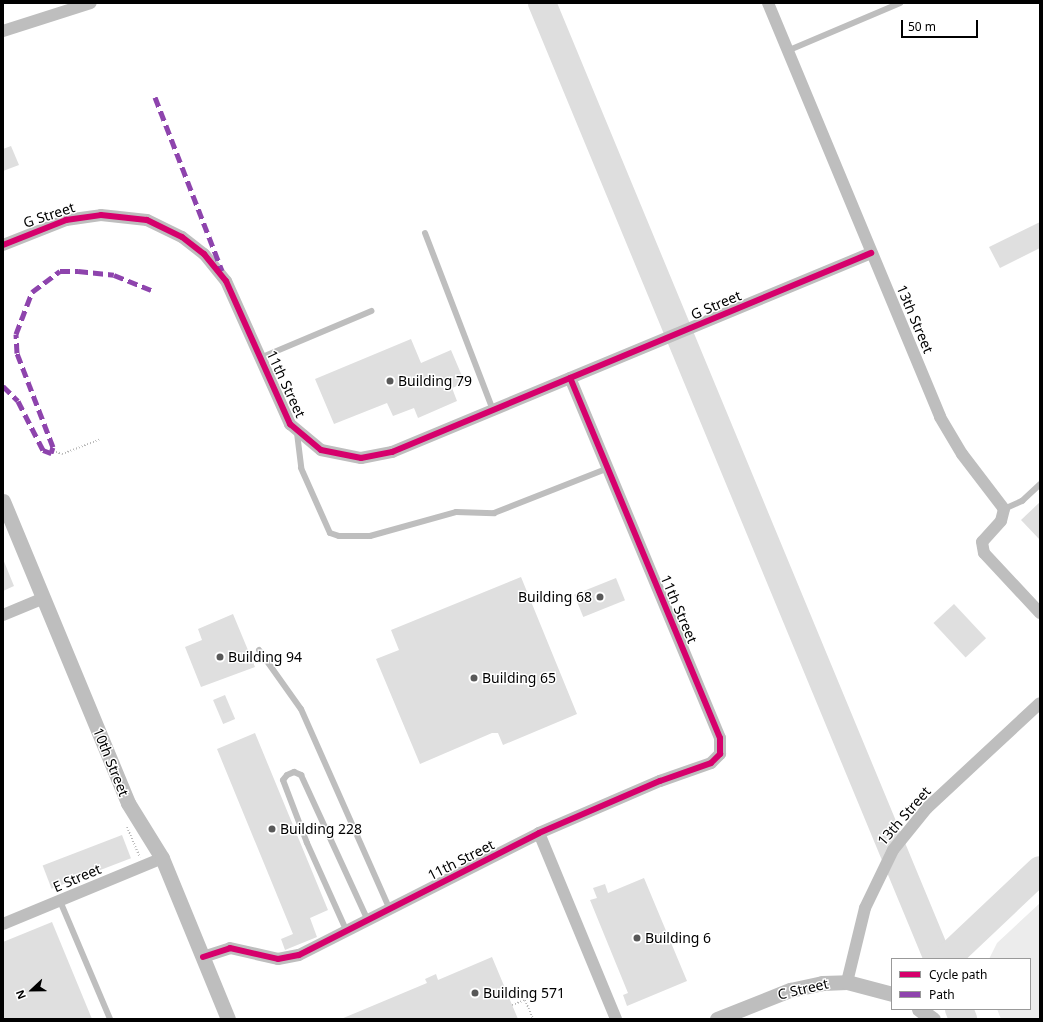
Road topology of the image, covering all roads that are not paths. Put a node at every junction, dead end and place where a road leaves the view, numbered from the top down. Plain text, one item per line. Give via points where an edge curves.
1 (91, 3) edge
2 (768, 3) edge
3 (900, 3) edge
4 (888, 5) edge
5 (3, 31) edge
6 (787, 51) junction
7 (425, 233) dead end
8 (25, 236) junction
9 (3, 245) edge
10 (871, 253) junction
11 (3, 255) edge
12 (226, 281) joint
13 (371, 311) dead end
14 (260, 358) junction
15 (570, 378) junction
16 (493, 410) junction
17 (297, 433) junction
18 (608, 468) junction
19 (1040, 484) edge
20 (3, 501) edge
21 (1004, 509) junction
22 (44, 598) junction
23 (1040, 613) edge
24 (3, 615) edge
25 (259, 650) dead end
26 (1040, 703) edge
27 (540, 833) junction
28 (162, 858) junction
29 (60, 901) junction
30 (390, 910) junction
31 (368, 921) junction
32 (3, 924) edge
33 (347, 932) junction
34 (203, 957) junction
35 (847, 982) junction
36 (891, 994) edge
37 (920, 1010) edge
38 (110, 1019) edge
39 (228, 1019) edge
40 (616, 1019) edge
41 (717, 1019) edge
42 (933, 1019) edge

1 - 5 street
2 - 6 street, 13th Street
3 - 4 lane
4 - 6 lane
6 - 10 street, 13th Street
7 - 16 lane
8 - 9 street, G Street
8 - 11 street
8 - 12 street, G Street via 84,216 133,217 182,237 204,254
10 - 15 street, G Street
10 - 21 street, 13th Street via 940,417 962,454
12 - 14 street, 11th Street
13 - 14 lane
14 - 17 street, 11th Street via 285,416
15 - 16 street, 11th Street
15 - 18 street, 11th Street
16 - 17 street, 11th Street via 372,457 336,455
17 - 18 lane via 301,468 330,533 339,536 370,536 456,512 494,513
18 - 27 street, 11th Street via 720,738 722,749 711,763 660,781
19 - 21 lane via 1022,501
20 - 22 street, 10th Street
21 - 23 street via 1001,521 984,539 982,547
22 - 24 street
22 - 28 street, 10th Street via 128,803
25 - 30 lane via 302,709
26 - 35 street, 13th Street via 927,808 893,850 865,908
27 - 30 street, 11th Street
27 - 40 street
28 - 29 street, E Street
28 - 34 street, 10th Street
29 - 32 street, E Street
29 - 38 lane
30 - 31 street, 11th Street
31 - 33 street, 11th Street
31 - 33 lane via 301,775 287,775 283,780 307,843
33 - 34 street, 11th Street via 284,959 230,948
34 - 39 street, 10th Street
35 - 36 street, C Street
35 - 41 street, C Street via 790,990
37 - 42 street

